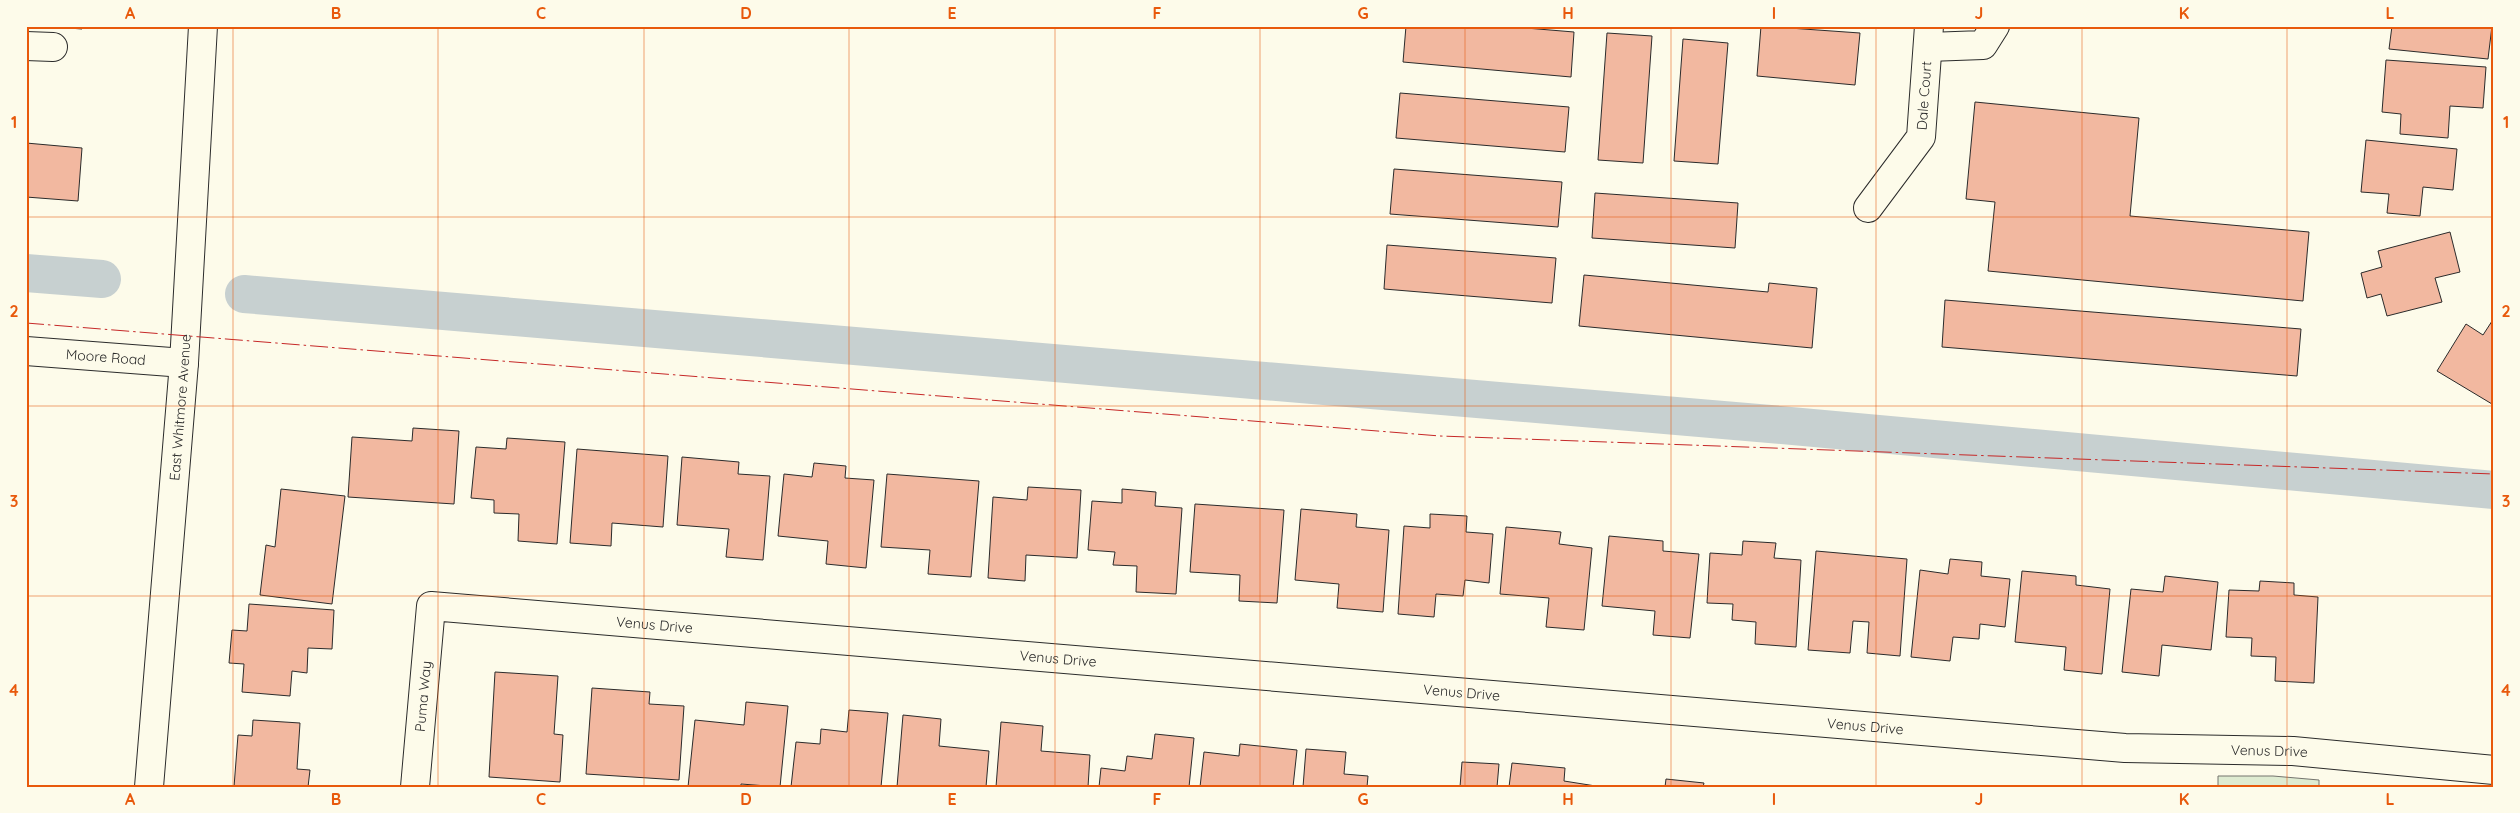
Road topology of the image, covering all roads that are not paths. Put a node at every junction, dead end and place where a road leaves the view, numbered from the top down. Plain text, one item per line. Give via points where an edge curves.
1 (203, 26) edge
2 (1994, 26) edge
3 (1928, 36) edge
4 (1868, 208) dead end
5 (26, 352) edge
6 (184, 363) junction
7 (431, 606) joint
8 (2494, 770) edge
9 (149, 787) edge
10 (415, 787) edge

1 - 6 street, East Whitmore Avenue
2 - 3 street via 1983,45
3 - 4 street, Dale Court via 1921,138
5 - 6 street, Moore Road
6 - 9 street, East Whitmore Avenue
7 - 8 street, Venus Drive via 2115,747 2293,751
7 - 10 street, Puma Way

